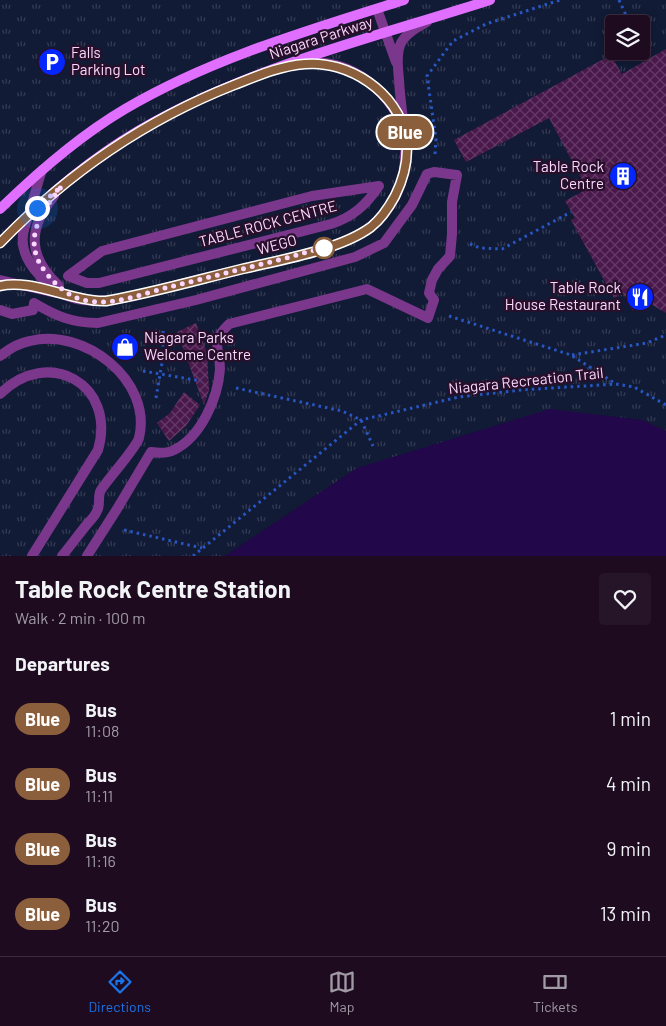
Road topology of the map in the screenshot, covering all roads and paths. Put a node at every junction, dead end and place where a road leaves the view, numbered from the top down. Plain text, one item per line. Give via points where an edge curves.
1 (404, 0) edge
2 (490, 0) edge
3 (560, 0) edge
4 (619, 0) edge
5 (377, 8) junction
6 (626, 15) edge
7 (437, 17) junction
8 (386, 33) junction
9 (279, 68) junction
10 (398, 68) junction
11 (404, 129) junction
12 (42, 170) junction
13 (434, 172) junction
14 (62, 186) junction
15 (0, 209) edge
16 (571, 212) dead end
17 (29, 215) junction
18 (452, 234) junction
19 (0, 243) edge
20 (68, 276) joint
21 (0, 280) edge
22 (0, 286) edge
23 (30, 286) junction
24 (81, 300) junction
25 (0, 310) edge
26 (666, 335) edge
27 (572, 355) dead end
28 (0, 356) edge
29 (0, 394) edge
30 (666, 405) edge
31 (361, 420) junction
32 (373, 446) dead end
33 (106, 526) junction
34 (202, 548) junction
35 (32, 556) edge
36 (62, 556) edge
37 (87, 556) edge
38 (193, 556) edge

1 - 5 main road, Niagara Parkway
2 - 7 main road, Niagara Parkway
3 - 13 path via 486,24 453,41 427,76 436,139
4 - 6 path
5 - 8 street
5 - 12 main road, Niagara Parkway via 270,43 173,84 101,125
7 - 8 main road, Niagara Parkway
7 - 10 street, WEGO via 414,29 401,43
8 - 9 main road, Niagara Parkway
8 - 10 street
9 - 11 street, WEGO via 326,63 344,68 380,92 394,108
9 - 14 main road, Niagara Parkway via 213,94 138,132
10 - 11 street, WEGO
11 - 24 street, WEGO via 405,168 399,188 382,217 360,233 329,246 149,292 106,301
12 - 15 main road, Niagara Parkway
12 - 17 street, WEGO
13 - 18 street via 457,175 452,202
13 - 25 street via 426,174 412,205 384,243 355,257 98,323 62,318 34,303 33,310 12,314
14 - 17 main road, Niagara Parkway
14 - 24 street, WEGO via 40,215 34,248 38,260 52,279
16 - 18 path via 502,248 480,248
17 - 19 main road, Niagara Parkway
17 - 24 street, WEGO via 24,226 23,246 32,268 59,293
18 - 33 street via 450,256 432,280 429,293 434,300 428,318 367,290 229,324 216,340 220,369 215,396 200,428 173,451 151,452
20 - 20 street, TABLE ROCK CENTRE via 102,250 312,196 379,186 352,216 331,224 100,283 87,283
21 - 23 street
22 - 23 street
23 - 24 street
26 - 27 path via 647,343
28 - 36 street via 19,344 40,339 83,346 116,368 137,401 139,440 99,492 98,510
29 - 35 street via 22,379 57,373 70,376 85,386 100,412 102,431 98,450
30 - 31 path, Niagara Recreation Trail via 634,387 616,384 459,397
31 - 32 path
31 - 34 path, Niagara Recreation Trail
33 - 34 path
33 - 37 street
34 - 38 path, Niagara Recreation Trail

